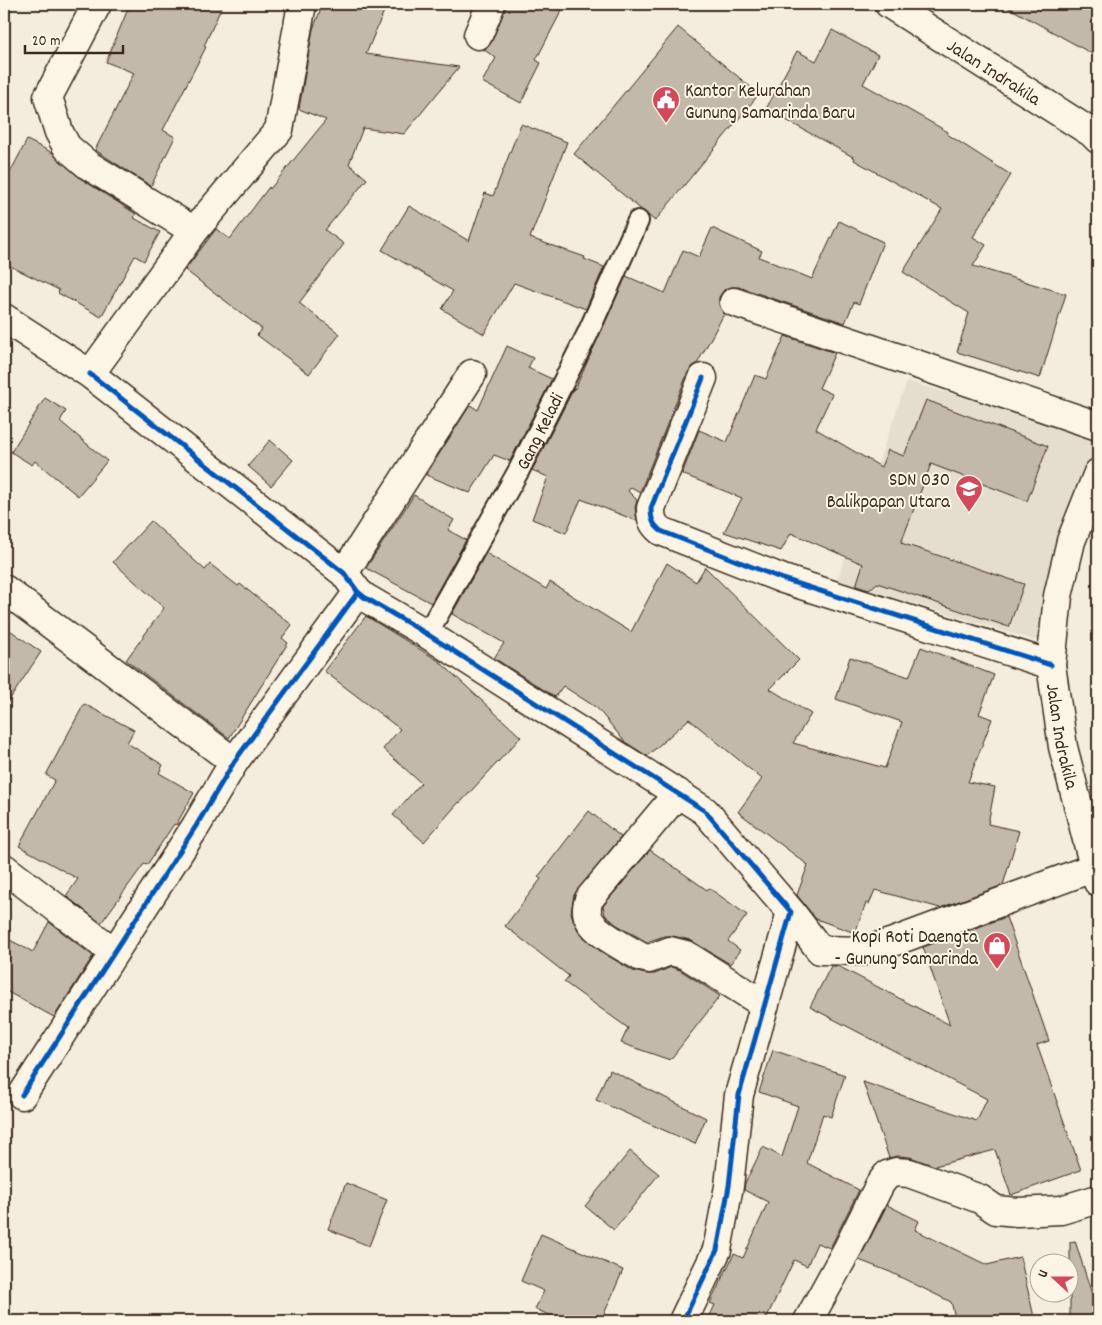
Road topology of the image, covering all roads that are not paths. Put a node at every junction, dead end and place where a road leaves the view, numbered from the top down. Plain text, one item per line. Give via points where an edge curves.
1 (97, 4) edge
2 (302, 4) edge
3 (490, 4) edge
4 (889, 4) edge
5 (478, 35) dead end
6 (1098, 139) edge
7 (638, 221) dead end
8 (194, 231) junction
9 (734, 302) dead end
10 (4, 318) edge
11 (90, 374) junction
12 (472, 374) dead end
13 (703, 378) dead end
14 (1098, 426) edge
15 (1098, 473) edge
16 (351, 582) junction
17 (4, 589) edge
18 (427, 634) junction
19 (1051, 665) junction
20 (234, 762) junction
21 (678, 793) junction
22 (4, 868) edge
23 (1096, 874) edge
24 (791, 912) junction
25 (114, 952) junction
26 (764, 1005) junction
27 (22, 1095) dead end
28 (1098, 1198) edge
29 (683, 1321) edge
30 (808, 1321) edge

1 - 8 street via 48,97 59,132 67,147 88,165
2 - 8 street via 279,130
3 - 5 street
4 - 6 street, Jalan Indrakila
7 - 18 lane, Gang Keladi via 587,335 536,436
8 - 11 street
9 - 14 street
10 - 11 street
11 - 16 street
12 - 16 street
13 - 19 street via 651,508 654,525 660,531 783,579
15 - 19 street, Jalan Indrakila via 1072,541 1062,578
16 - 18 street
16 - 20 street
17 - 20 street
18 - 21 street
19 - 23 street, Jalan Indrakila via 1063,747
20 - 25 street
21 - 24 street via 705,811
21 - 26 street via 589,899 588,919 594,928 649,959 670,951 686,955
22 - 25 street
23 - 24 street via 864,951 820,950
24 - 26 street
25 - 27 street
26 - 29 street via 739,1095 730,1186 716,1250
28 - 30 street via 1061,1210 996,1210 980,1199 909,1174 896,1172 887,1175

